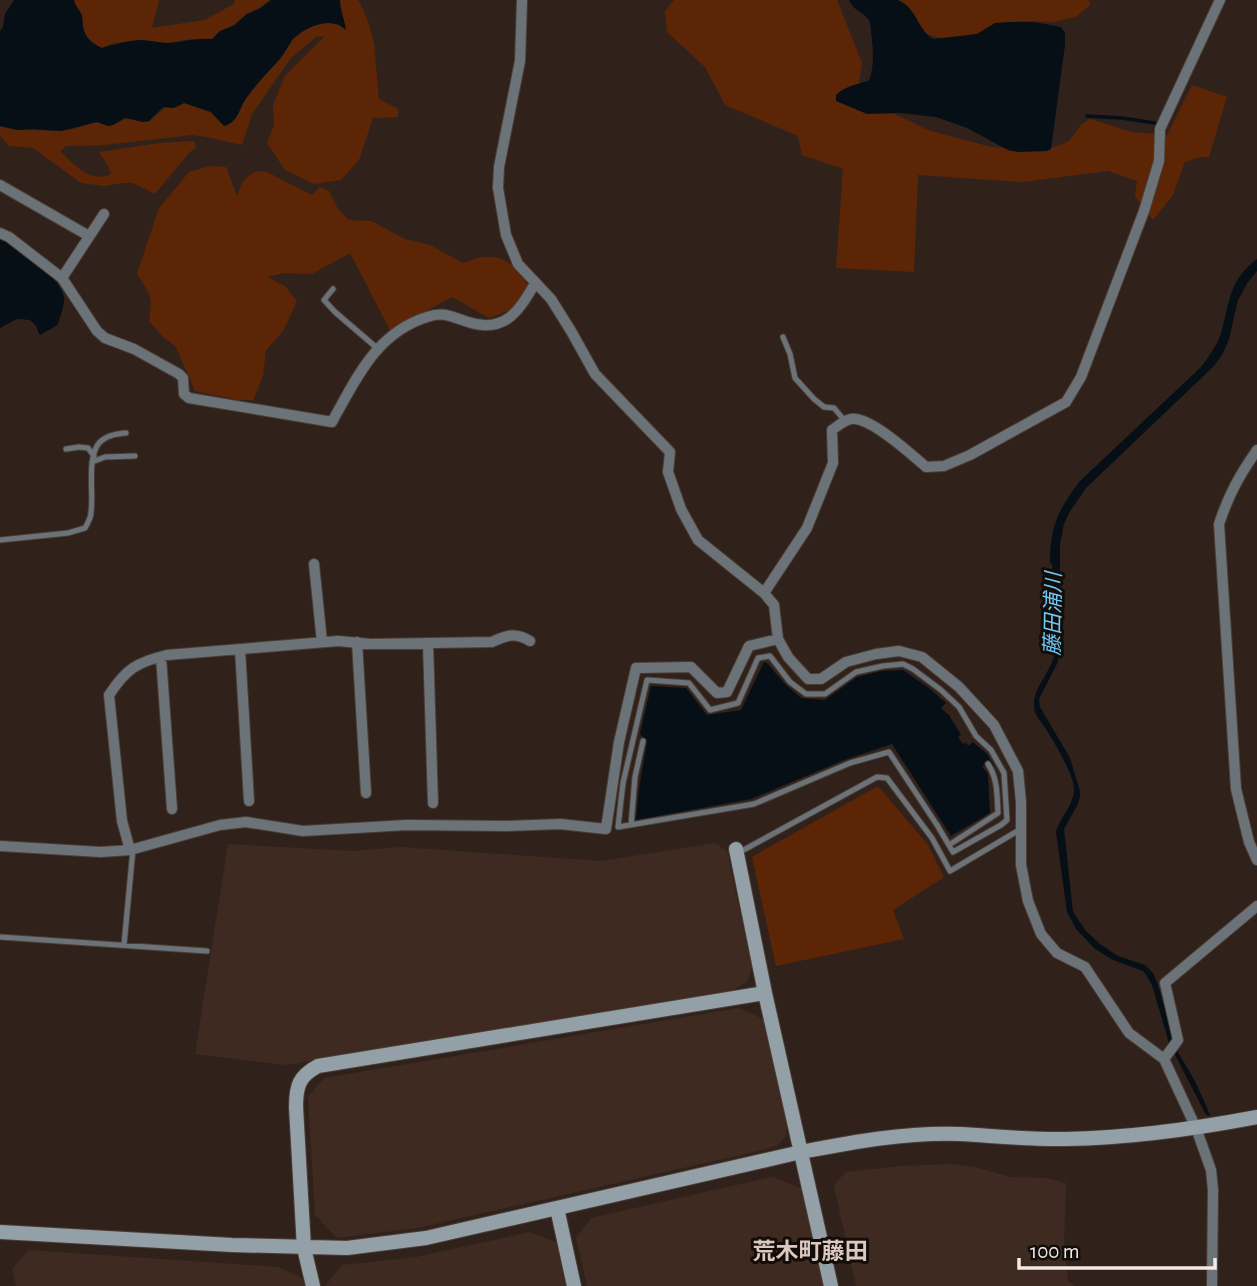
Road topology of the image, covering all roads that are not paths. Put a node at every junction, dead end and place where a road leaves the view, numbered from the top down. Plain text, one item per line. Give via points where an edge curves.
1 (522, 0) edge
2 (1220, 0) edge
3 (0, 185) edge
4 (104, 214) dead end
5 (0, 233) edge
6 (89, 236) junction
7 (62, 278) junction
8 (535, 283) junction
9 (333, 289) dead end
10 (783, 337) dead end
11 (377, 348) junction
12 (845, 421) junction
13 (126, 433) dead end
14 (66, 449) dead end
15 (1257, 450) edge
16 (135, 456) dead end
17 (93, 459) junction
18 (0, 540) edge
19 (314, 564) dead end
20 (764, 593) junction
21 (778, 639) junction
22 (530, 641) dead end
23 (322, 642) junction
24 (357, 642) junction
25 (428, 643) junction
26 (240, 649) junction
27 (161, 657) junction
28 (643, 741) dead end
29 (988, 764) dead end
30 (366, 793) dead end
31 (249, 801) dead end
32 (433, 803) dead end
33 (172, 809) dead end
34 (631, 825) junction
35 (1021, 829) junction
36 (949, 845) junction
37 (0, 846) edge
38 (132, 850) junction
39 (736, 852) joint
40 (1257, 860) edge
41 (1257, 906) edge
42 (0, 937) edge
43 (124, 945) junction
44 (207, 951) dead end
45 (765, 993) junction
46 (1167, 1056) junction
47 (1257, 1117) edge
48 (1196, 1128) junction
49 (801, 1152) junction
50 (557, 1208) junction
51 (0, 1232) edge
52 (304, 1248) junction
53 (313, 1286) edge
54 (574, 1286) edge
55 (831, 1286) edge
56 (1212, 1286) edge

1 - 8 street via 520,61 498,188 506,234 518,264
2 - 12 street via 1160,129 1159,160 1143,211 1081,377 1066,402 944,466 926,467 889,436 859,419
3 - 6 street
4 - 6 street
5 - 7 street
6 - 7 street
7 - 11 street via 97,331 180,374 189,398 332,422
8 - 11 street via 517,312 504,321 472,323 444,313 400,329
8 - 20 street via 551,299 595,374 670,452 668,472 698,540
9 - 11 lane via 324,300
10 - 12 lane via 795,378 814,399 834,408
12 - 20 street via 832,430 833,463 807,528
13 - 17 lane via 99,443
14 - 17 lane via 88,448
15 - 40 street via 1227,497 1219,524 1236,789
16 - 17 lane
17 - 18 lane via 92,515 85,528
19 - 23 street
20 - 21 street via 774,605
21 - 35 street via 808,679 821,679 846,662 876,654 899,651 922,657 959,687 994,725 1018,771
21 - 38 street via 749,646 727,692 717,693 691,667 636,668 606,829 560,824 407,825 303,831 246,822
22 - 25 street via 521,635 492,642
23 - 24 street
23 - 26 street
24 - 25 street
24 - 30 street
25 - 32 street
26 - 27 street
26 - 31 street
27 - 33 street
27 - 38 street via 141,662 118,680 109,695 122,821
28 - 34 lane
29 - 36 lane via 998,813
34 - 36 lane via 754,804 850,763 889,752
34 - 36 lane via 618,827 647,680 689,683 710,710 738,703 758,659 770,656 806,694 825,694 856,672 903,664 959,707 1004,773 1007,820 953,852
35 - 39 lane via 950,871 932,838 887,778 877,777
35 - 46 street via 1021,865 1041,934 1056,953 1085,967 1129,1034
37 - 38 street
38 - 43 lane
39 - 45 street
41 - 46 street via 1165,983 1178,1040
42 - 43 lane
43 - 44 lane
45 - 49 street
45 - 52 street via 308,1071 296,1095
46 - 48 street
47 - 48 street
48 - 49 street via 1064,1140 915,1135
48 - 56 street via 1211,1170
49 - 50 street
49 - 55 street
50 - 52 street via 426,1238 347,1248
50 - 54 street
51 - 52 street
52 - 53 street

